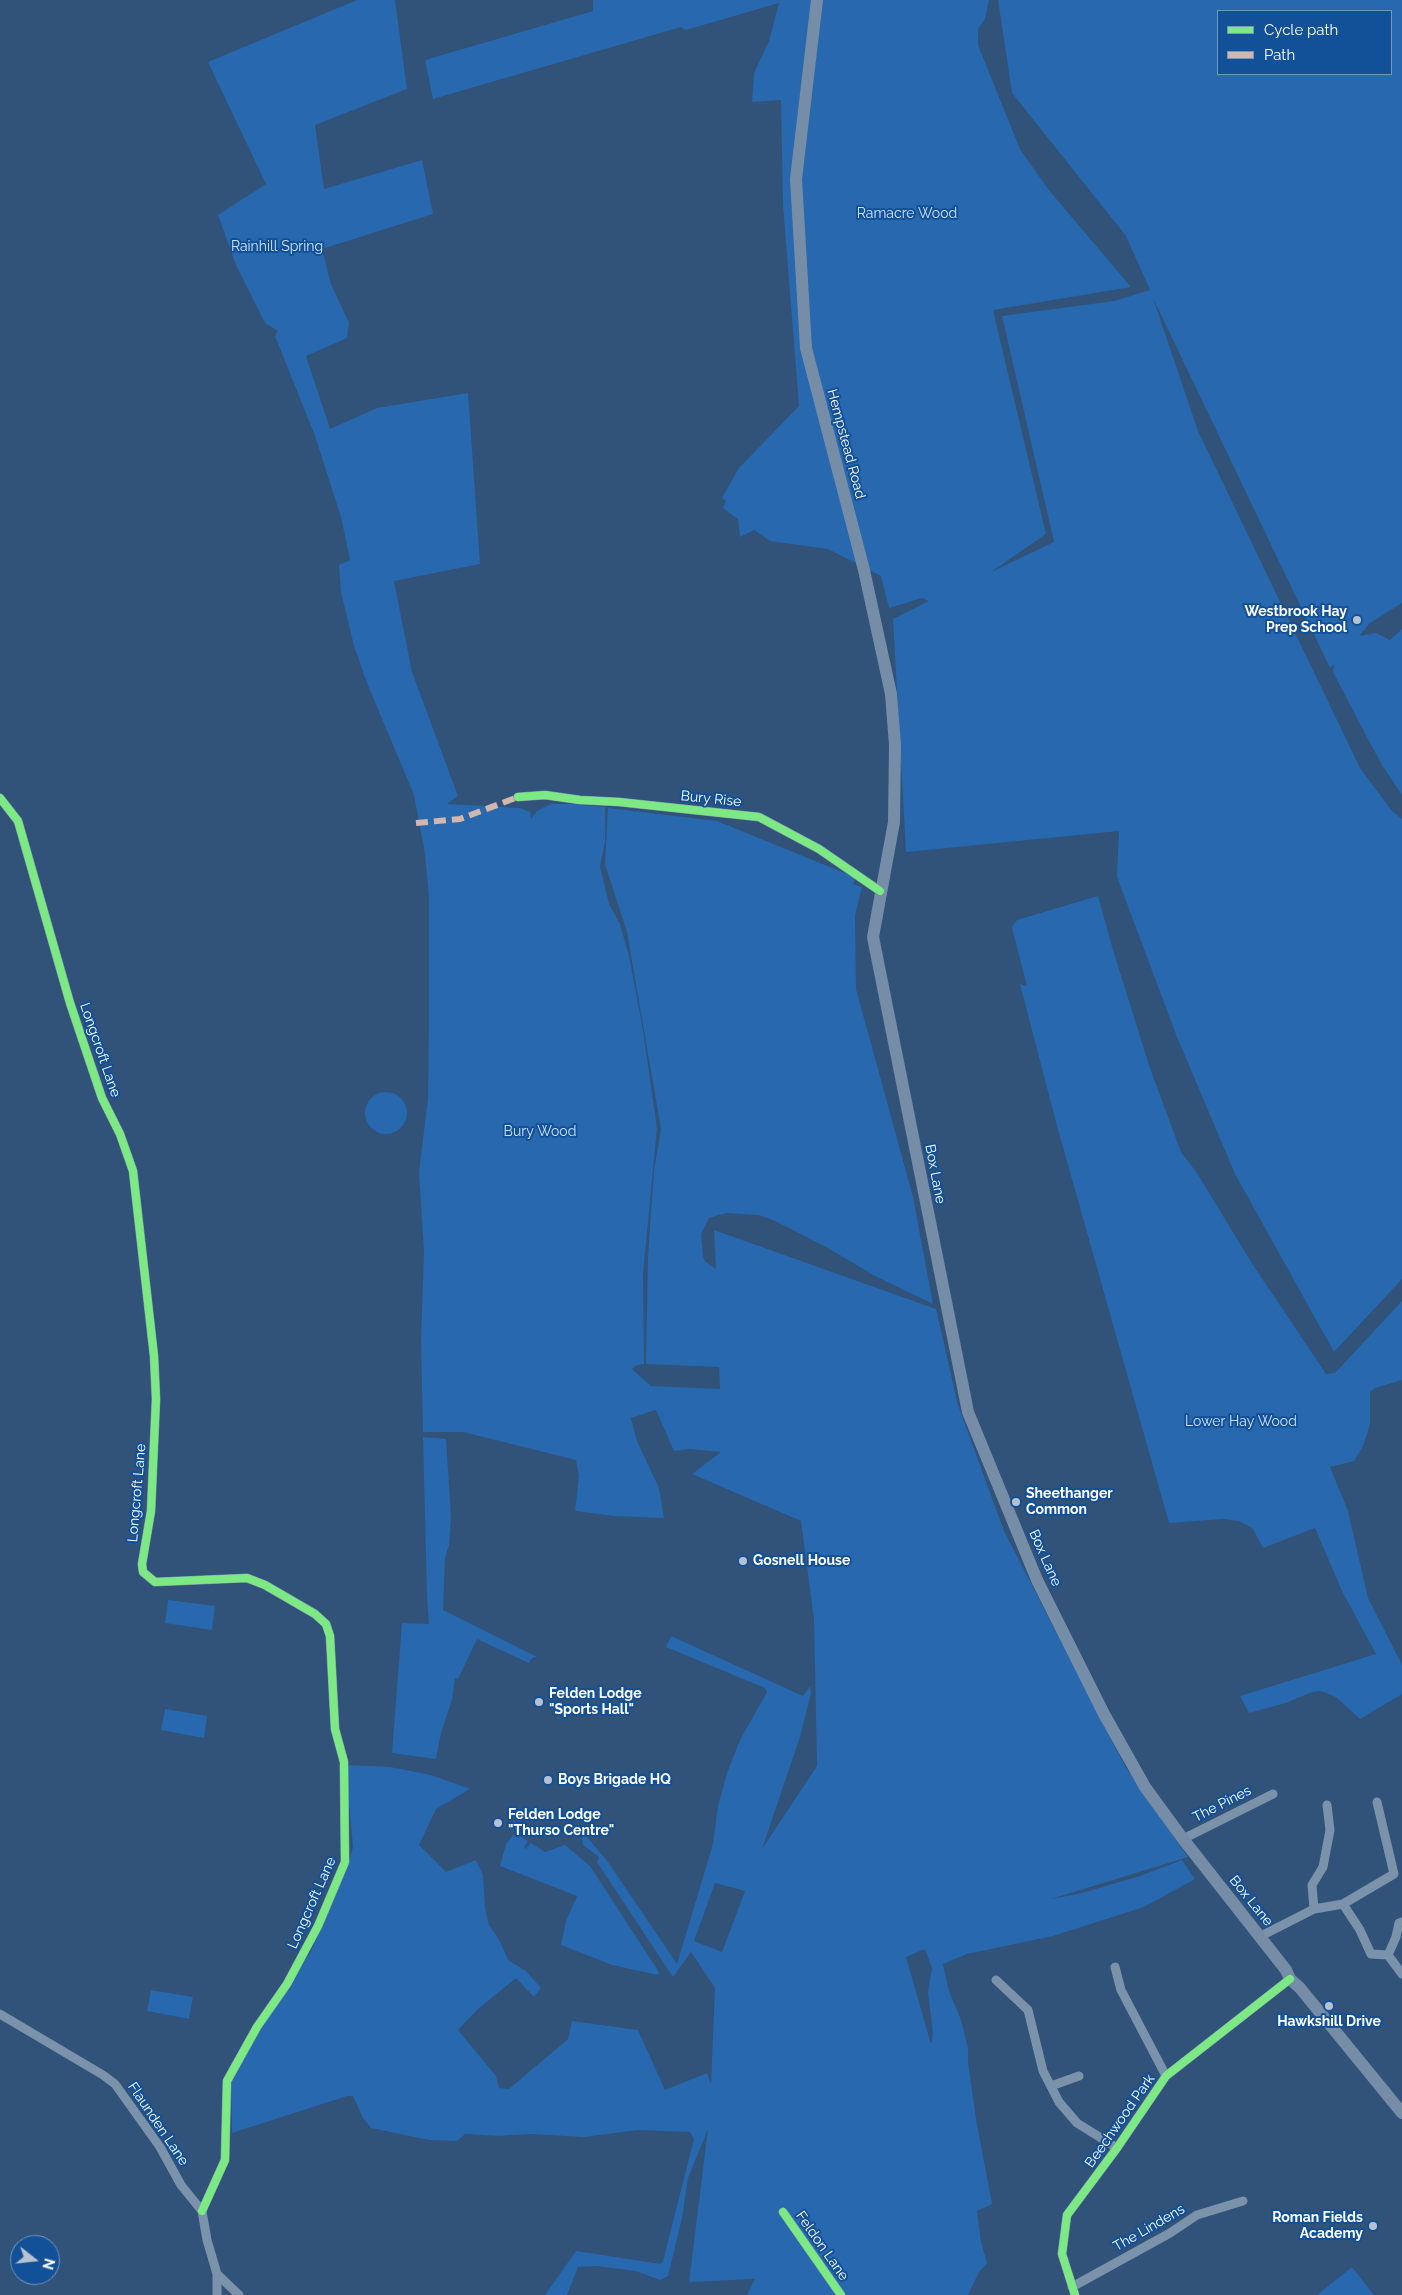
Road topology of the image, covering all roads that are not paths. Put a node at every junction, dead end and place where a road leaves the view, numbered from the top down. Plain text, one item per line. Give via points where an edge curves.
1 (817, 0) edge
2 (518, 797) dead end
3 (0, 798) edge
4 (880, 891) junction
5 (1273, 1794) dead end
6 (1377, 1802) dead end
7 (1327, 1804) dead end
8 (1183, 1839) junction
9 (1343, 1904) junction
10 (1314, 1909) junction
11 (1402, 1922) edge
12 (1261, 1936) junction
13 (1388, 1955) junction
14 (1115, 1967) dead end
15 (1402, 1974) edge
16 (1290, 1979) junction
17 (996, 1980) dead end
18 (0, 2014) edge
19 (1079, 2076) dead end
20 (1166, 2076) junction
21 (1051, 2086) junction
22 (1402, 2113) edge
23 (1117, 2148) junction
24 (1243, 2201) dead end
25 (202, 2211) junction
26 (783, 2212) dead end
27 (217, 2274) junction
28 (1074, 2291) edge
29 (217, 2295) edge
30 (239, 2295) edge
31 (841, 2295) edge

1 - 4 main road, Hempstead Road via 796,179 806,348 864,570 890,694 895,746 894,822
2 - 4 street, Bury Rise via 545,795 759,817 819,849
3 - 25 street, Longcroft Lane via 18,821 70,1003 98,1088 120,1134 133,1172 156,1399 151,1511 143,1572 154,1582 247,1578 315,1614 326,1624 330,1636 335,1729 344,1762 345,1862 318,1926 287,1984 257,2027 227,2081 225,2160
4 - 8 main road, Box Lane via 874,936 968,1412 1037,1580 1102,1710 1145,1787
5 - 8 street, The Pines
6 - 9 street via 1394,1874
7 - 10 street via 1330,1830 1323,1867 1312,1885
8 - 12 main road, Box Lane
9 - 10 street
9 - 13 street via 1371,1954
10 - 12 street
11 - 13 street
12 - 16 main road, Box Lane
13 - 15 street
14 - 20 street via 1121,1990
16 - 20 street, Beechwood Park
16 - 22 main road, Box Lane
17 - 21 street via 1028,2010 1043,2071
18 - 25 street, Flaunden Lane via 115,2084 160,2147 181,2185
19 - 21 street
20 - 23 street, Beechwood Park
21 - 23 street via 1059,2102 1077,2123
23 - 28 street, Beechwood Park via 1067,2215 1062,2254
24 - 28 street, The Lindens via 1197,2216
25 - 27 street, Flaunden Lane
26 - 31 street, Feldon Lane
27 - 29 street
27 - 30 street

